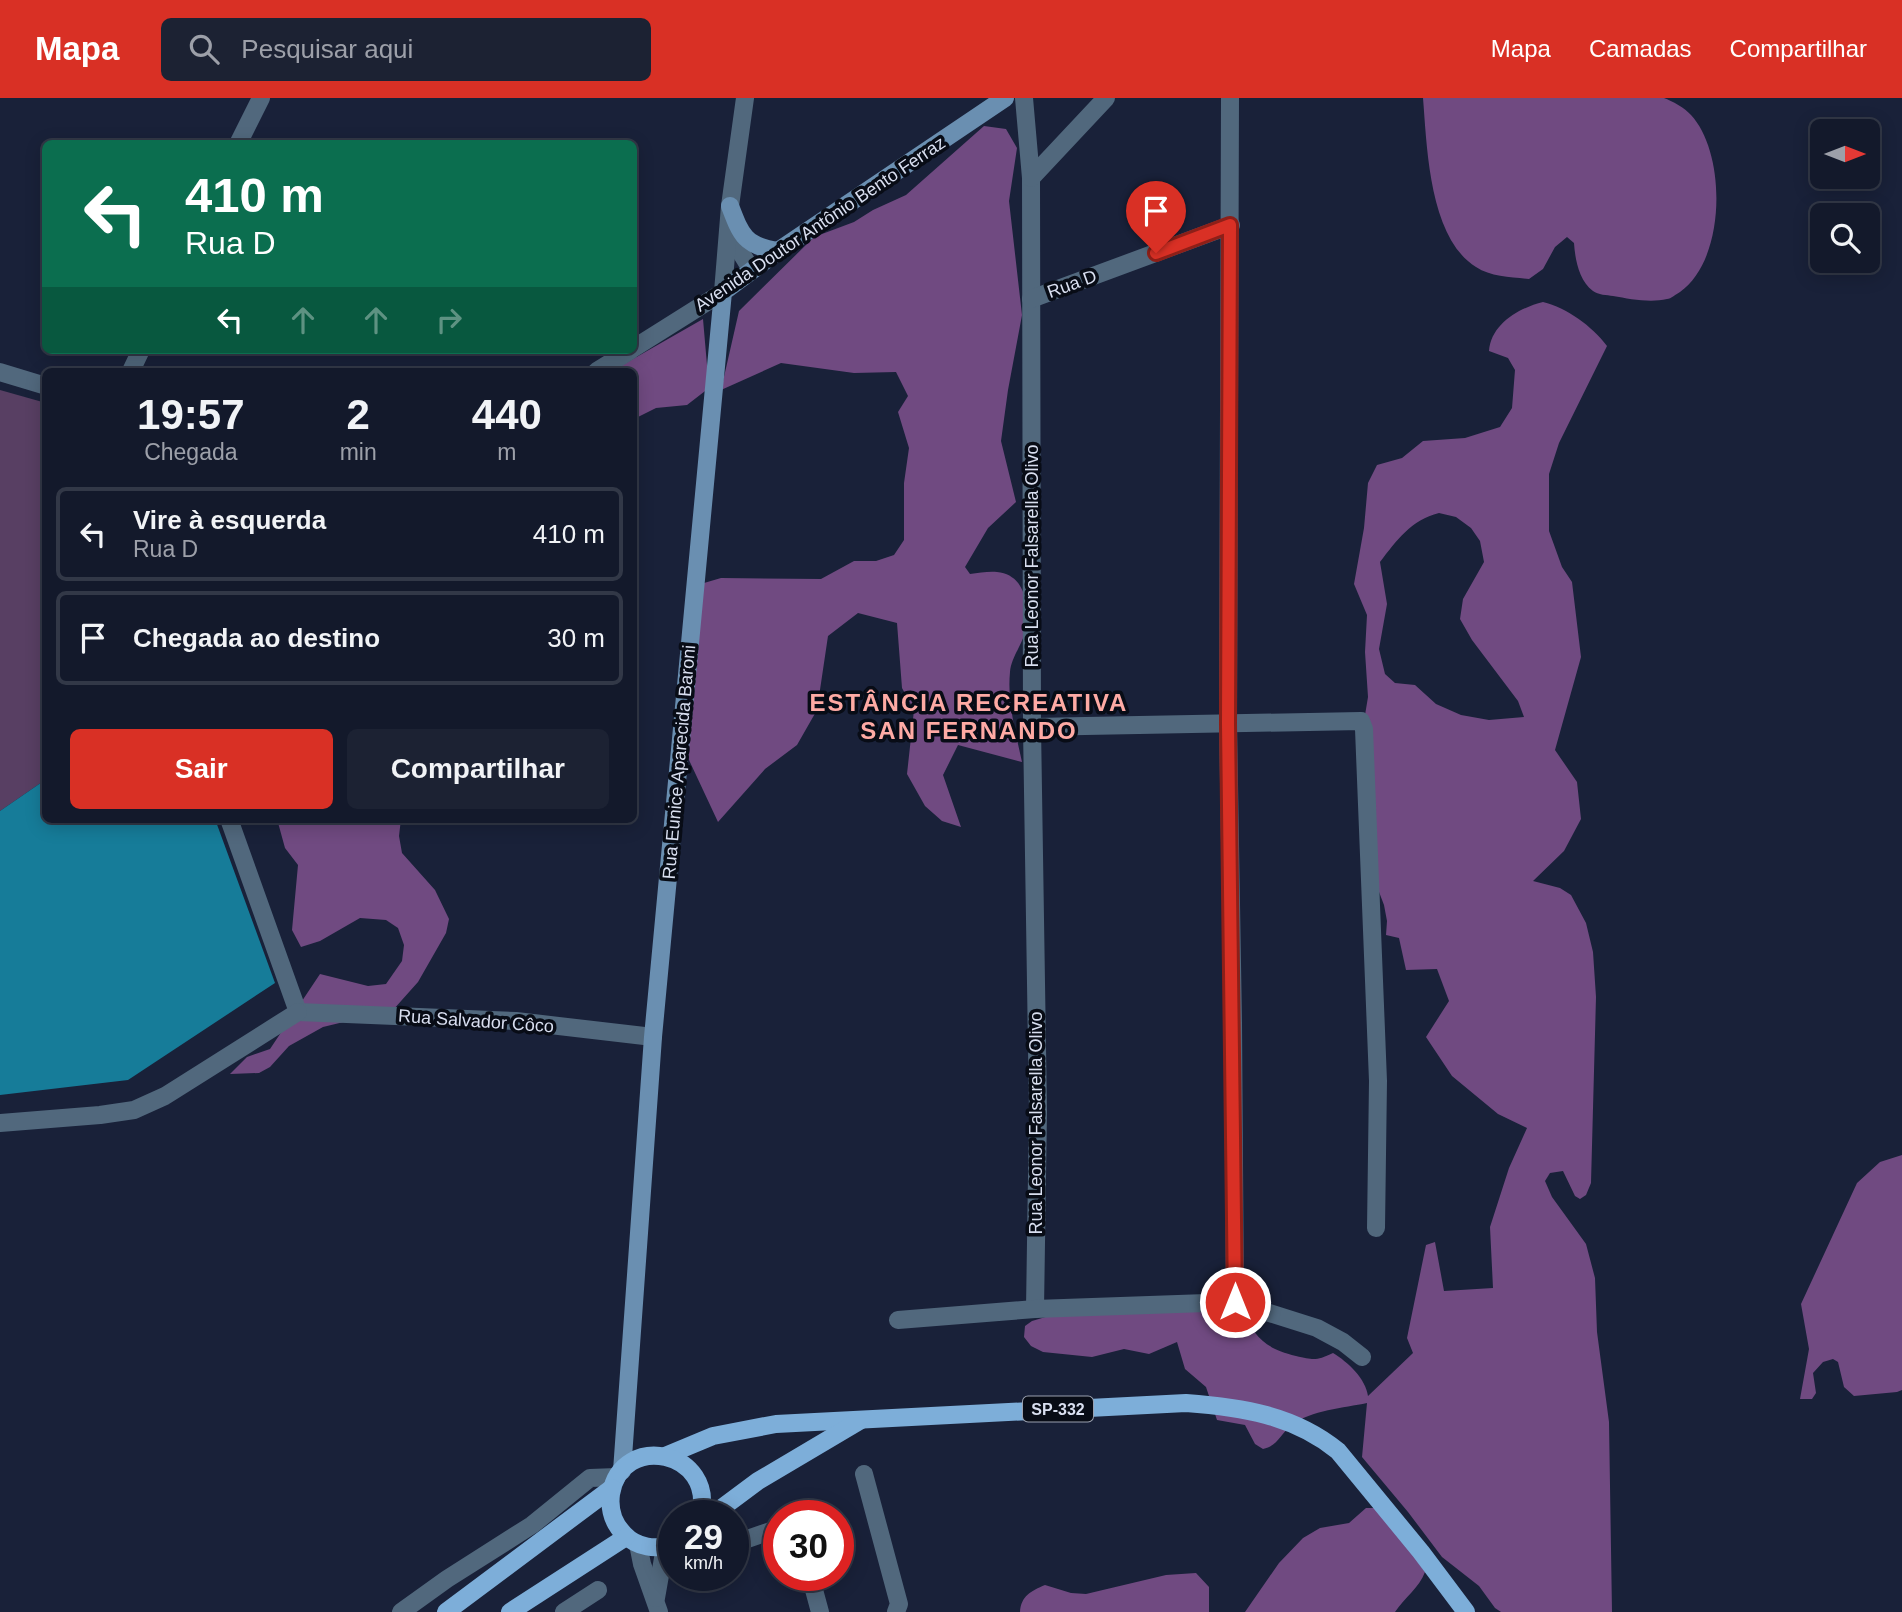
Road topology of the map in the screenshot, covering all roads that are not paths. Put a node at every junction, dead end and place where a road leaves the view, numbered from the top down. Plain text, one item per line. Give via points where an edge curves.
1 (261, 98) edge
2 (745, 98) edge
3 (1005, 98) edge
4 (1024, 98) edge
5 (1106, 98) edge
6 (1230, 98) edge
7 (240, 140) edge
8 (1031, 178) junction
9 (730, 206) junction
10 (1230, 225) junction
11 (728, 233) junction
12 (778, 250) junction
13 (751, 269) junction
14 (723, 292) junction
15 (1031, 299) junction
16 (637, 346) edge
17 (624, 354) edge
18 (602, 368) edge
19 (0, 372) edge
20 (42, 385) edge
21 (1228, 724) junction
22 (1032, 727) junction
23 (230, 823) edge
24 (299, 1012) junction
25 (653, 1037) junction
26 (0, 1123) edge
27 (1376, 1228) dead end
28 (1235, 1302) junction
29 (1035, 1309) junction
30 (898, 1320) dead end
31 (1362, 1357) dead end
32 (864, 1419) junction
33 (623, 1427) junction
34 (664, 1456) junction
35 (641, 1458) junction
36 (864, 1474) dead end
37 (617, 1479) junction
38 (703, 1500) edge
39 (732, 1500) edge
40 (632, 1541) junction
41 (658, 1547) edge
42 (598, 1590) dead end
43 (814, 1591) edge
44 (657, 1605) edge
45 (401, 1612) edge
46 (446, 1612) edge
47 (510, 1612) edge
48 (564, 1612) edge
49 (820, 1612) edge
50 (896, 1612) edge
51 (1466, 1612) edge

1 - 7 street
2 - 9 street, Rua Eunice Aparecida Baroni
3 - 12 main road, Avenida Doutor Antônio Bento Ferraz
4 - 8 street, Rua Leonor Falsarella Olivo
5 - 8 street
6 - 10 street
8 - 15 street, Rua Leonor Falsarella Olivo
9 - 11 street, Rua Eunice Aparecida Baroni
9 - 12 main road via 748,241
10 - 15 street, Rua D
10 - 21 street
11 - 13 street
11 - 14 street, Rua Eunice Aparecida Baroni
12 - 13 main road, Avenida Doutor Antônio Bento Ferraz
13 - 14 main road, Avenida Doutor Antônio Bento Ferraz
14 - 16 street, Avenida Doutor Antônio Bento Ferraz
14 - 25 main road, Rua Eunice Aparecida Baroni
15 - 22 street, Rua Leonor Falsarella Olivo
17 - 18 street, Avenida Doutor Antônio Bento Ferraz
19 - 20 street
21 - 22 street
21 - 27 street via 1361,721 1364,729 1378,1081
21 - 28 street
22 - 29 street, Rua Leonor Falsarella Olivo via 1038,1111
23 - 24 street
24 - 25 street, Rua Salvador Côco via 516,1021
24 - 26 street via 134,1110
25 - 33 main road, Rua Eunice Aparecida Baroni
28 - 29 street
28 - 31 street via 1317,1328
29 - 30 street
32 - 34 main road, SP-332 via 745,1429
32 - 39 main road, SP-332
32 - 51 main road, SP-332 via 1186,1404 1230,1406 1276,1416 1338,1451
33 - 35 main road
33 - 37 main road, Rua Eunice Aparecida Baroni
34 - 35 main road
34 - 38 main road via 691,1470
35 - 37 main road
36 - 50 street via 899,1604
37 - 40 main road via 610,1501 612,1515
37 - 45 street via 590,1478 532,1525
37 - 46 main road
40 - 41 main road
40 - 44 street
40 - 47 main road
42 - 48 street
43 - 49 street

